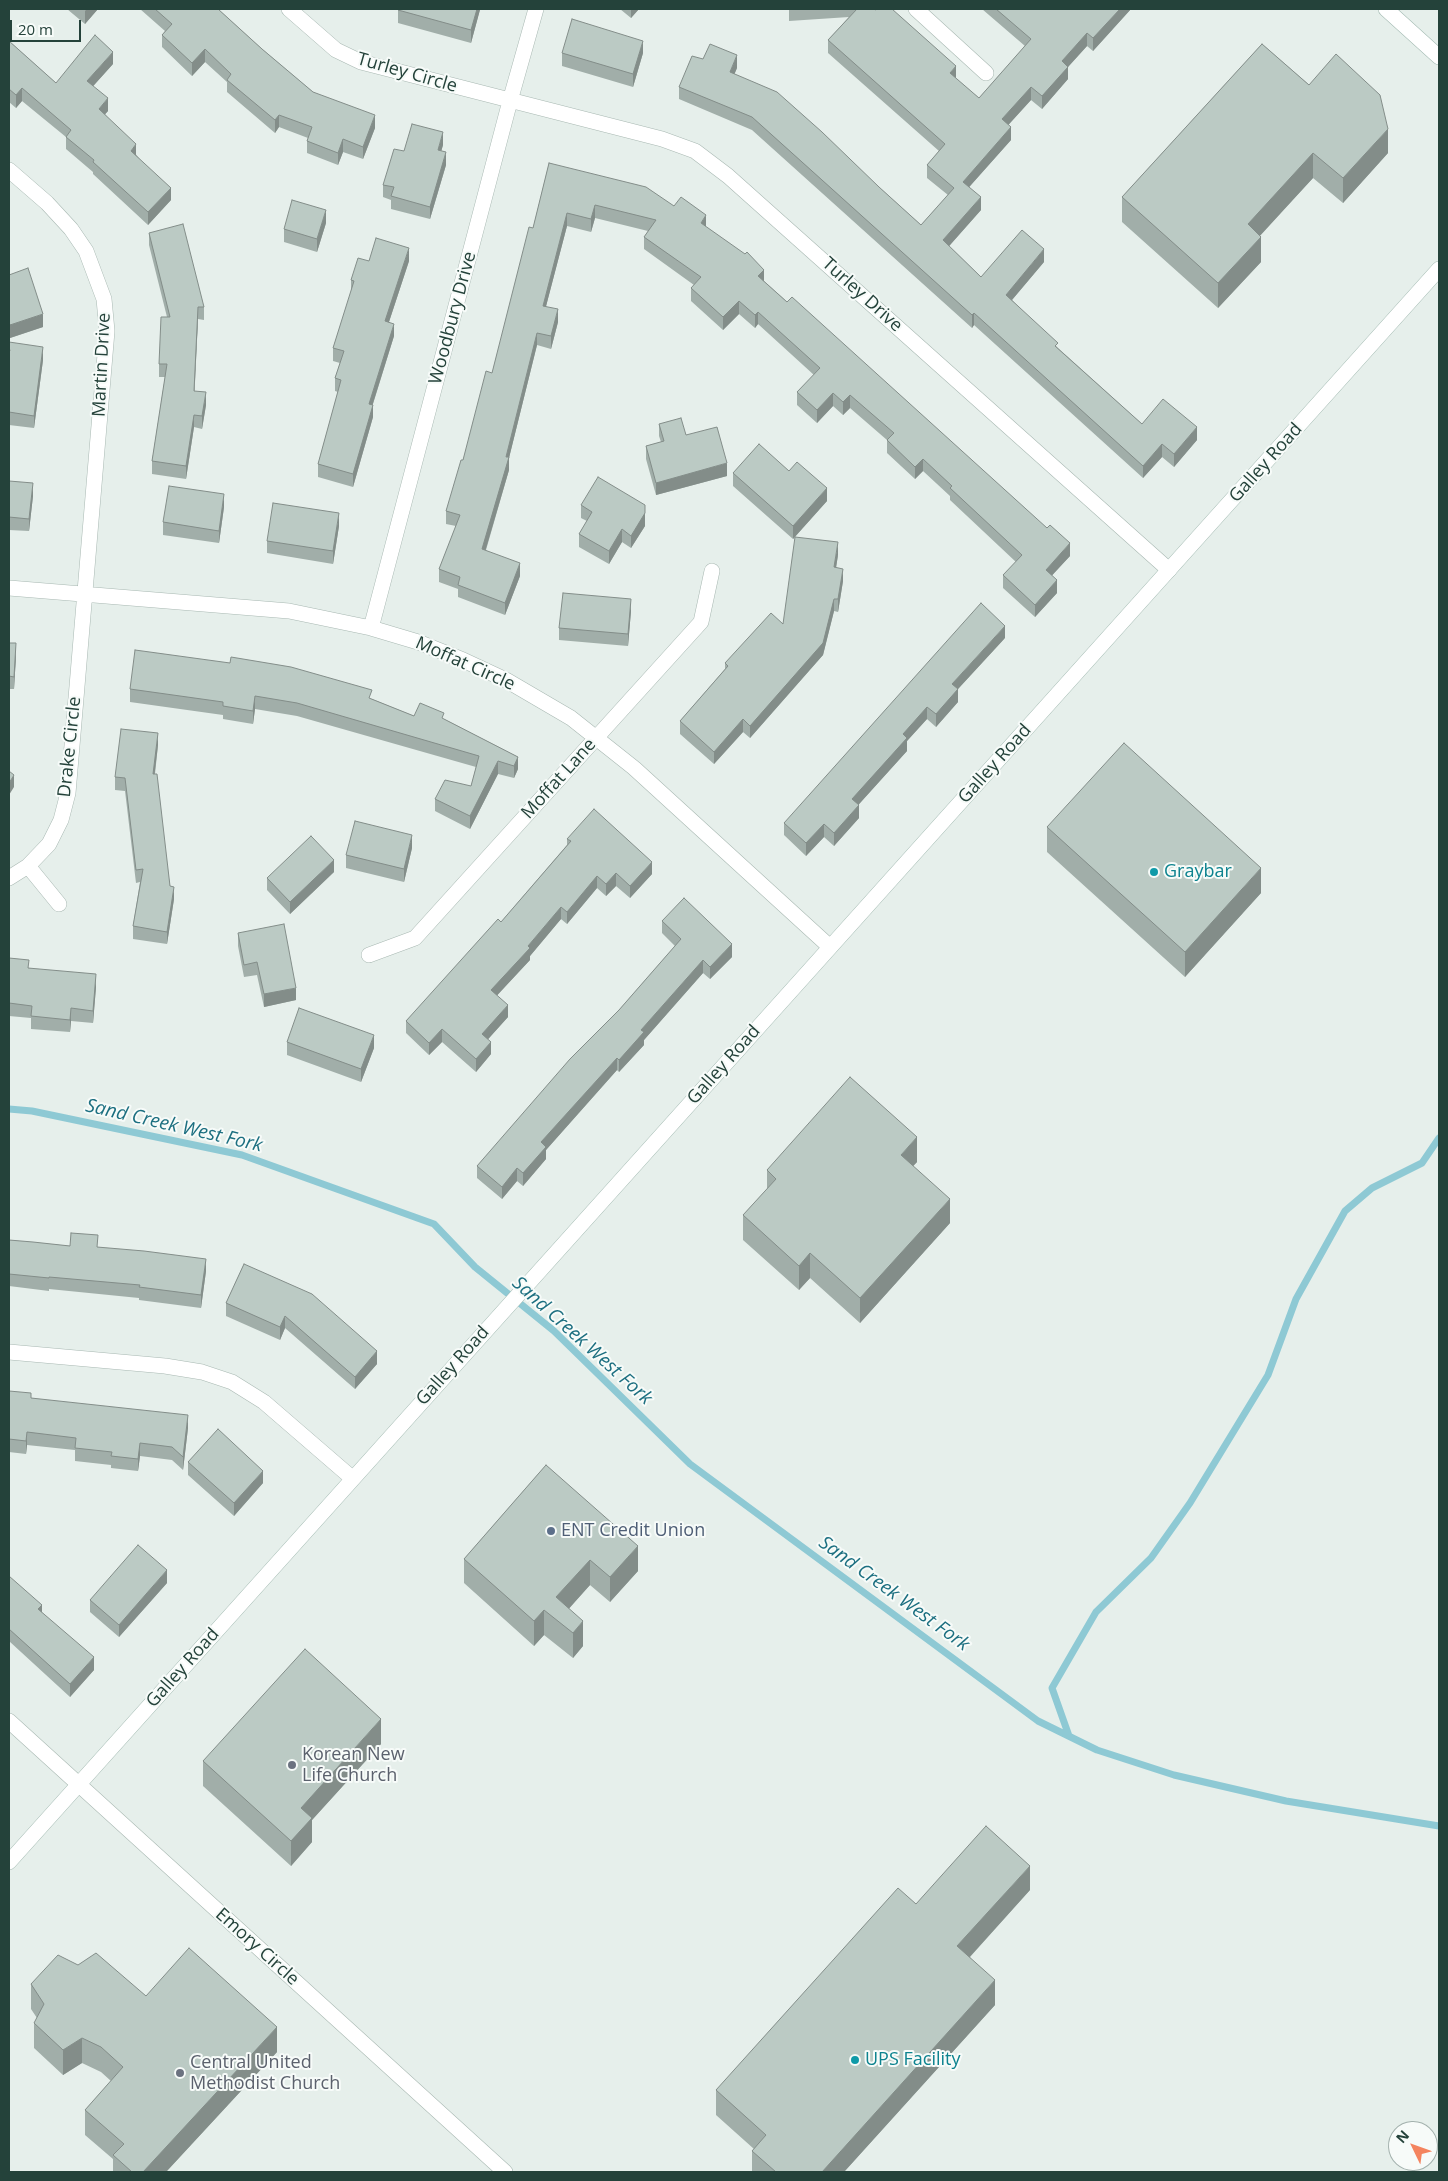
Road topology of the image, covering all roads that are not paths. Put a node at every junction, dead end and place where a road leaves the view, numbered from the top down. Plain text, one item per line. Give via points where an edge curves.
1 (289, 9) edge
2 (536, 9) edge
3 (916, 9) edge
4 (1386, 9) edge
5 (1439, 57) edge
6 (986, 73) dead end
7 (510, 101) junction
8 (9, 170) edge
9 (1439, 269) edge
10 (1169, 570) junction
11 (712, 571) dead end
12 (9, 588) edge
13 (84, 595) junction
14 (371, 628) junction
15 (596, 738) junction
16 (28, 866) junction
17 (9, 878) edge
18 (59, 904) dead end
19 (830, 947) junction
20 (369, 955) dead end
21 (9, 1352) edge
22 (352, 1478) junction
23 (9, 1721) edge
24 (79, 1784) junction
25 (9, 1862) edge
26 (505, 2172) edge

1 - 7 street, Turley Circle via 336,50 360,62
2 - 7 street, Woodbury Drive
3 - 6 street
4 - 5 street
7 - 10 street, Turley Drive via 662,139 695,151 728,176
7 - 14 street, Woodbury Drive
8 - 13 street, Martin Drive via 47,203 70,229 86,251 104,299 107,331
9 - 10 street, Galley Road
10 - 19 street, Galley Road
11 - 15 street, Moffat Lane via 701,622
12 - 13 street, Moffat Circle
13 - 14 street, Moffat Circle via 289,611
13 - 16 street, Drake Circle via 68,793 61,820 49,844
14 - 15 street, Moffat Circle via 418,642 506,680 572,718
15 - 19 street, Moffat Circle via 634,768
15 - 20 street, Moffat Lane via 415,938
16 - 17 street, Drake Circle
16 - 18 street
19 - 22 street, Galley Road
21 - 22 street via 165,1366 202,1372 232,1382 264,1402
22 - 24 street, Galley Road
23 - 24 street, Emory Circle
24 - 25 street, Galley Road
24 - 26 street, Emory Circle

